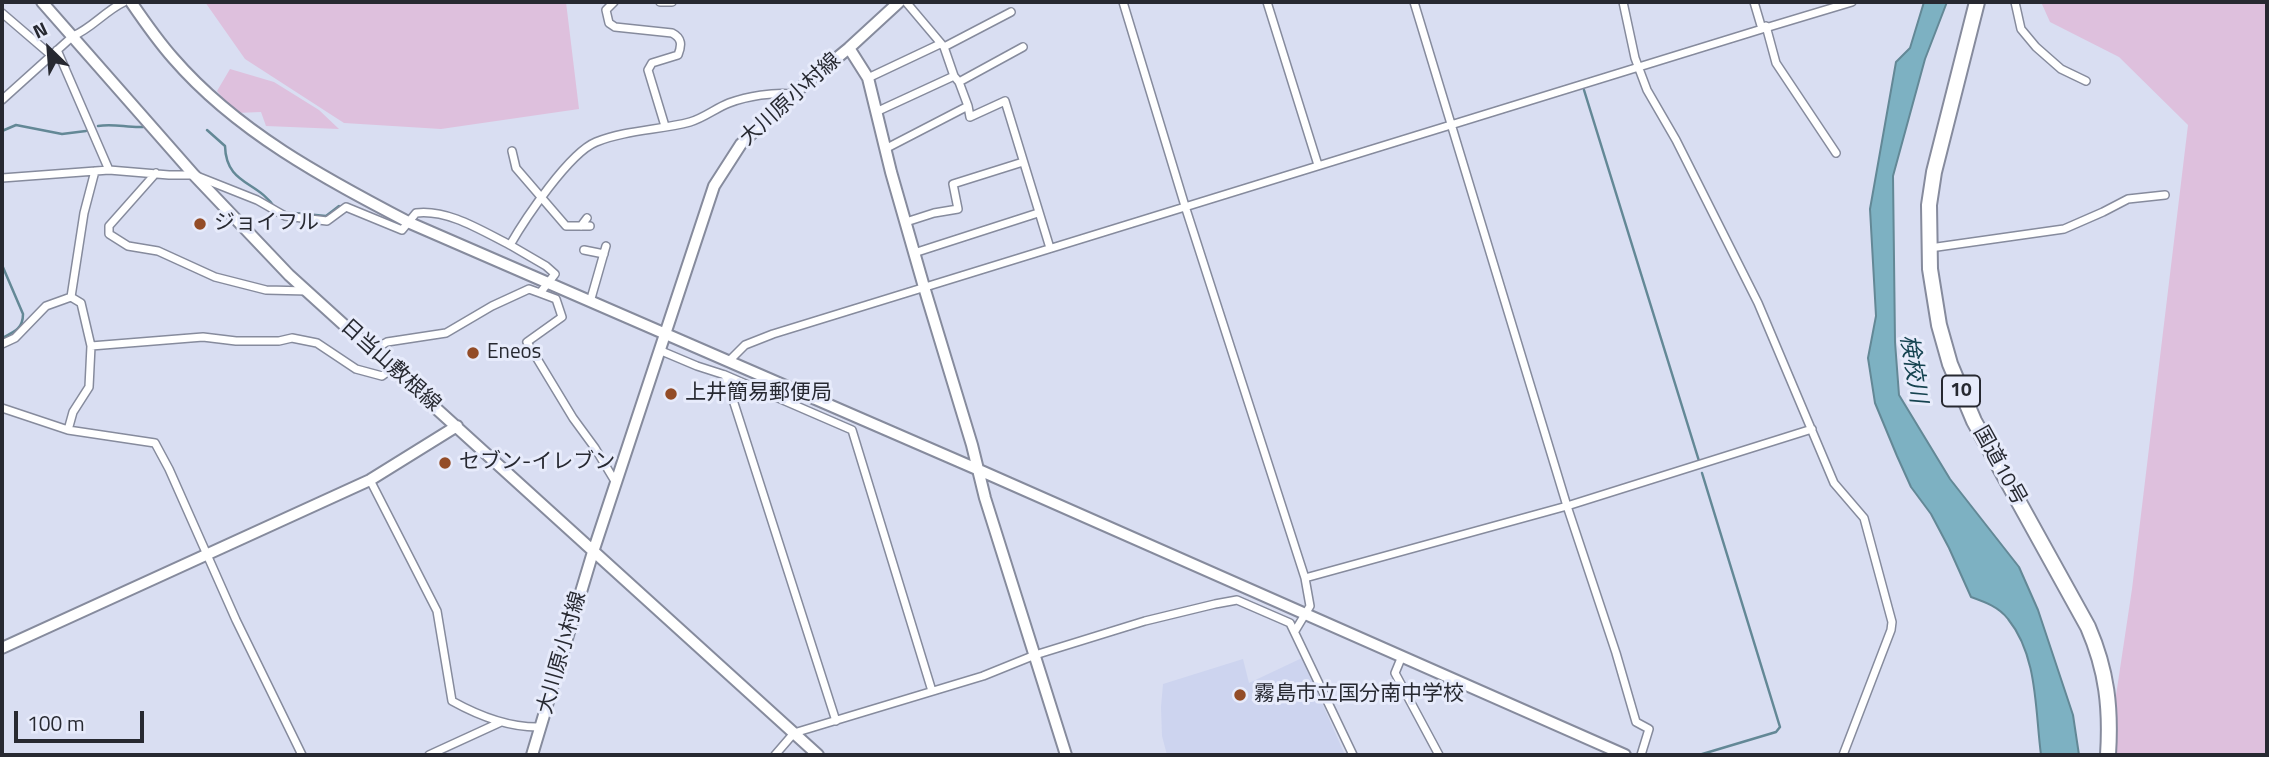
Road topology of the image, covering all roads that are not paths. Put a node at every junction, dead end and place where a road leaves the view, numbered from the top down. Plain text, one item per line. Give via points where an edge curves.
1 (43, 2) edge
2 (124, 2) edge
3 (131, 2) edge
4 (614, 2) edge
5 (660, 2) edge
6 (672, 2) edge
7 (899, 2) edge
8 (906, 2) edge
9 (1123, 2) edge
10 (1267, 2) edge
11 (1414, 2) edge
12 (1623, 2) edge
13 (1754, 2) edge
14 (1852, 2) edge
15 (1977, 2) edge
16 (2015, 2) edge
17 (1011, 12) dead end
18 (2, 13) edge
19 (1764, 28) junction
20 (73, 36) junction
21 (942, 45) junction
22 (1023, 47) dead end
23 (849, 48) junction
24 (54, 52) junction
25 (1638, 66) junction
26 (868, 78) junction
27 (956, 79) junction
28 (2086, 81) dead end
29 (793, 94) junction
30 (2, 100) edge
31 (968, 106) junction
32 (876, 112) junction
33 (1453, 124) junction
34 (665, 126) junction
35 (885, 149) junction
36 (512, 151) dead end
37 (1836, 153) dead end
38 (1023, 162) junction
39 (1318, 165) junction
40 (109, 170) junction
41 (95, 171) junction
42 (156, 173) junction
43 (194, 175) junction
44 (2, 178) edge
45 (2165, 195) dead end
46 (542, 196) junction
47 (1185, 206) junction
48 (1038, 213) junction
49 (587, 218) dead end
50 (906, 222) junction
51 (410, 223) junction
52 (581, 226) junction
53 (590, 226) dead end
54 (510, 245) junction
55 (1049, 248) junction
56 (1929, 248) junction
57 (584, 250) dead end
58 (915, 253) junction
59 (924, 287) junction
60 (544, 288) junction
61 (307, 292) junction
62 (71, 297) junction
63 (590, 302) junction
64 (664, 333) junction
65 (2, 344) edge
66 (91, 346) junction
67 (373, 350) junction
68 (659, 350) junction
69 (729, 361) junction
70 (393, 368) junction
71 (725, 375) junction
72 (2, 408) edge
73 (457, 426) junction
74 (1812, 429) junction
75 (68, 430) junction
76 (979, 470) junction
77 (370, 480) junction
78 (615, 483) junction
79 (1567, 506) junction
80 (593, 552) junction
81 (207, 555) junction
82 (1305, 579) junction
83 (1305, 613) junction
84 (1295, 631) junction
85 (2, 648) edge
86 (1035, 655) junction
87 (1402, 656) junction
88 (932, 691) junction
89 (836, 721) junction
90 (501, 722) junction
91 (541, 727) junction
92 (794, 733) junction
93 (302, 755) edge
94 (429, 755) edge
95 (532, 755) edge
96 (775, 755) edge
97 (818, 755) edge
98 (1066, 755) edge
99 (1353, 755) edge
100 (1439, 755) edge
101 (1625, 755) edge
102 (1641, 755) edge
103 (1843, 755) edge
104 (2108, 755) edge

1 - 20 main road, 日当山敷根線
2 - 20 street
3 - 51 main road via 173,58 232,114 323,177
4 - 34 street via 607,10 609,23 615,27 672,33 681,41 678,55 652,63 648,70
5 - 6 street
7 - 23 main road, 大川原小村線
8 - 21 street
9 - 47 street
10 - 39 street
11 - 33 street
12 - 25 street
13 - 19 street
14 - 19 street
15 - 56 highway, 国道10号 / 10 via 1934,172
16 - 28 street via 2021,29 2036,47 2061,69
17 - 21 street
18 - 24 street
19 - 25 street
19 - 37 street via 1776,63
20 - 24 street
20 - 43 main road, 日当山敷根線
21 - 26 street
21 - 27 street
22 - 27 street
23 - 26 main road
23 - 29 main road, 大川原小村線
24 - 30 street
24 - 40 street
25 - 33 street
25 - 74 street via 1758,303
26 - 32 main road
27 - 31 street
27 - 32 street
29 - 34 street via 730,103 691,121
29 - 64 main road, 大川原小村線 via 741,144 714,186
31 - 35 street
31 - 38 street via 970,117 1005,101
32 - 35 main road
33 - 39 street
33 - 79 street
34 - 46 street via 589,146
35 - 50 main road
36 - 46 street via 516,168
38 - 48 street
38 - 50 street via 953,184 958,209
39 - 47 street
40 - 41 street
40 - 42 street
41 - 44 street
41 - 62 street
42 - 43 street
42 - 61 street via 109,226 108,234 128,246 158,251 215,277 266,290
43 - 51 street via 285,216 327,221 346,207 402,230
43 - 61 main road, 日当山敷根線
45 - 56 street via 2127,198 2064,229
46 - 52 street via 566,226
46 - 54 street
47 - 55 street
47 - 82 street
48 - 55 street
48 - 58 street
49 - 52 street
50 - 58 main road
51 - 54 street via 416,213 425,212 471,225
51 - 60 main road
52 - 53 street
54 - 60 street via 555,274
55 - 59 street
56 - 104 highway, 国道10号 / 10 via 1938,325 1959,388 2098,650 2109,701
57 - 63 street via 605,250
58 - 59 main road
59 - 69 street via 753,341
59 - 76 main road
60 - 63 main road
60 - 67 street via 529,289 492,306 446,334 387,342
60 - 78 street via 556,299 562,317 527,342
61 - 67 main road, 日当山敷根線
62 - 65 street via 46,306 15,338
62 - 66 street via 81,303
63 - 64 main road
64 - 68 main road
64 - 69 main road
66 - 70 street via 203,337 236,341 292,338 317,343 356,369 383,376
66 - 75 street via 89,387
67 - 70 main road, 日当山敷根線
68 - 71 street
68 - 78 main road
69 - 76 main road
70 - 73 main road, 日当山敷根線
71 - 88 street via 852,430
71 - 89 street
72 - 75 street
73 - 77 main road
73 - 80 main road, 日当山敷根線
74 - 79 street
74 - 103 street via 1834,483 1864,518 1892,622
75 - 81 street via 155,443
76 - 83 main road
76 - 86 main road
77 - 81 main road
77 - 90 street via 437,611 451,699
78 - 80 main road
79 - 82 street
79 - 102 street via 1636,722 1649,729
80 - 91 main road, 大川原小村線
80 - 92 main road, 日当山敷根線
81 - 85 main road
81 - 93 street
82 - 83 street via 1310,606
83 - 84 street
83 - 87 main road
84 - 86 street via 1290,622 1237,600 1145,621
84 - 99 street
86 - 88 street
86 - 98 main road
87 - 100 street via 1395,673
87 - 101 main road
88 - 89 street
89 - 92 street
90 - 91 street
90 - 94 street
91 - 95 main road, 大川原小村線
92 - 96 street
92 - 97 main road, 日当山敷根線

